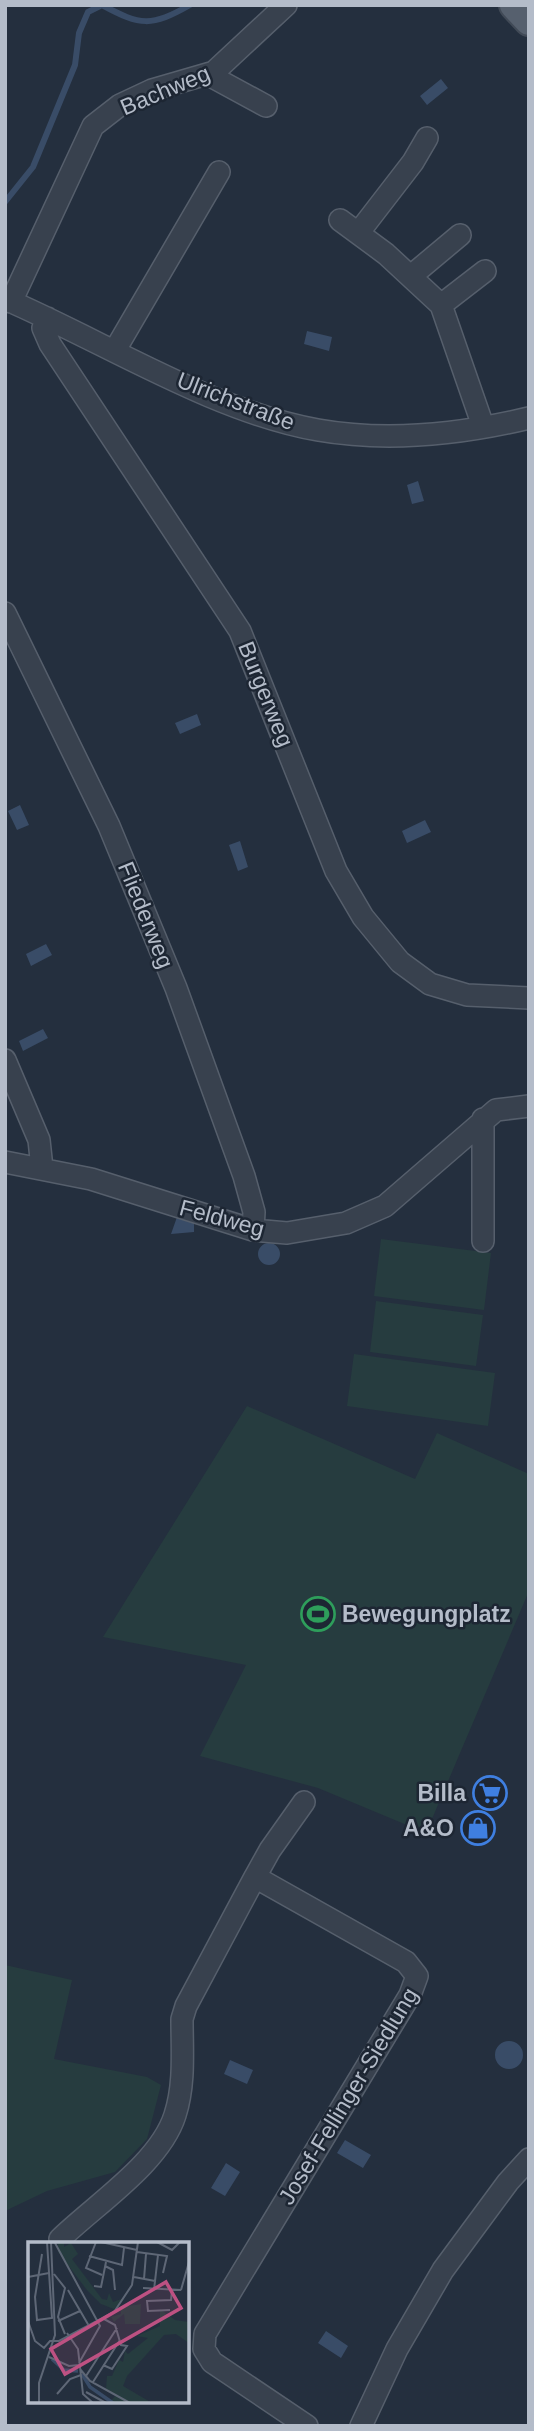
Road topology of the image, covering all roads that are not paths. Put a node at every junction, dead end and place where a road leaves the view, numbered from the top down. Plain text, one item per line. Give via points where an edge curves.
1 (286, 5) edge
2 (514, 5) edge
3 (529, 21) edge
4 (207, 74) junction
5 (266, 106) dead end
6 (428, 138) dead end
7 (219, 172) dead end
8 (340, 220) dead end
9 (359, 232) junction
10 (460, 235) dead end
11 (485, 271) dead end
12 (411, 276) junction
13 (8, 300) edge
14 (440, 305) junction
15 (47, 318) junction
16 (115, 350) junction
17 (529, 418) edge
18 (483, 426) junction
19 (5, 613) edge
20 (529, 998) edge
21 (5, 1060) edge
22 (529, 1106) edge
23 (483, 1119) junction
24 (5, 1162) edge
25 (41, 1168) junction
26 (253, 1230) junction
27 (483, 1241) dead end
28 (304, 1802) dead end
29 (255, 1877) junction
30 (528, 2161) edge
31 (60, 2239) dead end
32 (307, 2426) edge
33 (361, 2426) edge

1 - 4 street, Bachweg
2 - 3 main road
4 - 5 street
4 - 13 street, Bachweg via 152,90 120,105 93,126
6 - 9 street
7 - 16 street
8 - 9 street
9 - 12 street
10 - 12 street
11 - 14 street
12 - 14 street
13 - 15 street, Ulrichstraße
14 - 18 street
15 - 16 street, Ulrichstraße
15 - 20 street, Burgerweg via 43,328 50,344 240,631 336,871 363,917 400,962 430,984 467,995
16 - 18 street, Ulrichstraße via 253,413 318,430 385,435
17 - 18 street, Ulrichstraße
19 - 26 street, Fliederweg via 72,745 149,919 244,1176 254,1212
21 - 25 street via 39,1140
22 - 23 street, Feldweg via 502,1107
23 - 26 street, Feldweg via 403,1192 365,1216 287,1233
23 - 27 street
24 - 25 street, Feldweg
25 - 26 street, Feldweg via 116,1186
28 - 29 street
29 - 31 street via 186,2006 179,2101 166,2136 153,2154
29 - 32 street, Josef-Fellinger-Siedlung via 406,1962 417,1976 411,1995 205,2334 204,2349 212,2362
30 - 33 street via 443,2270 397,2349

